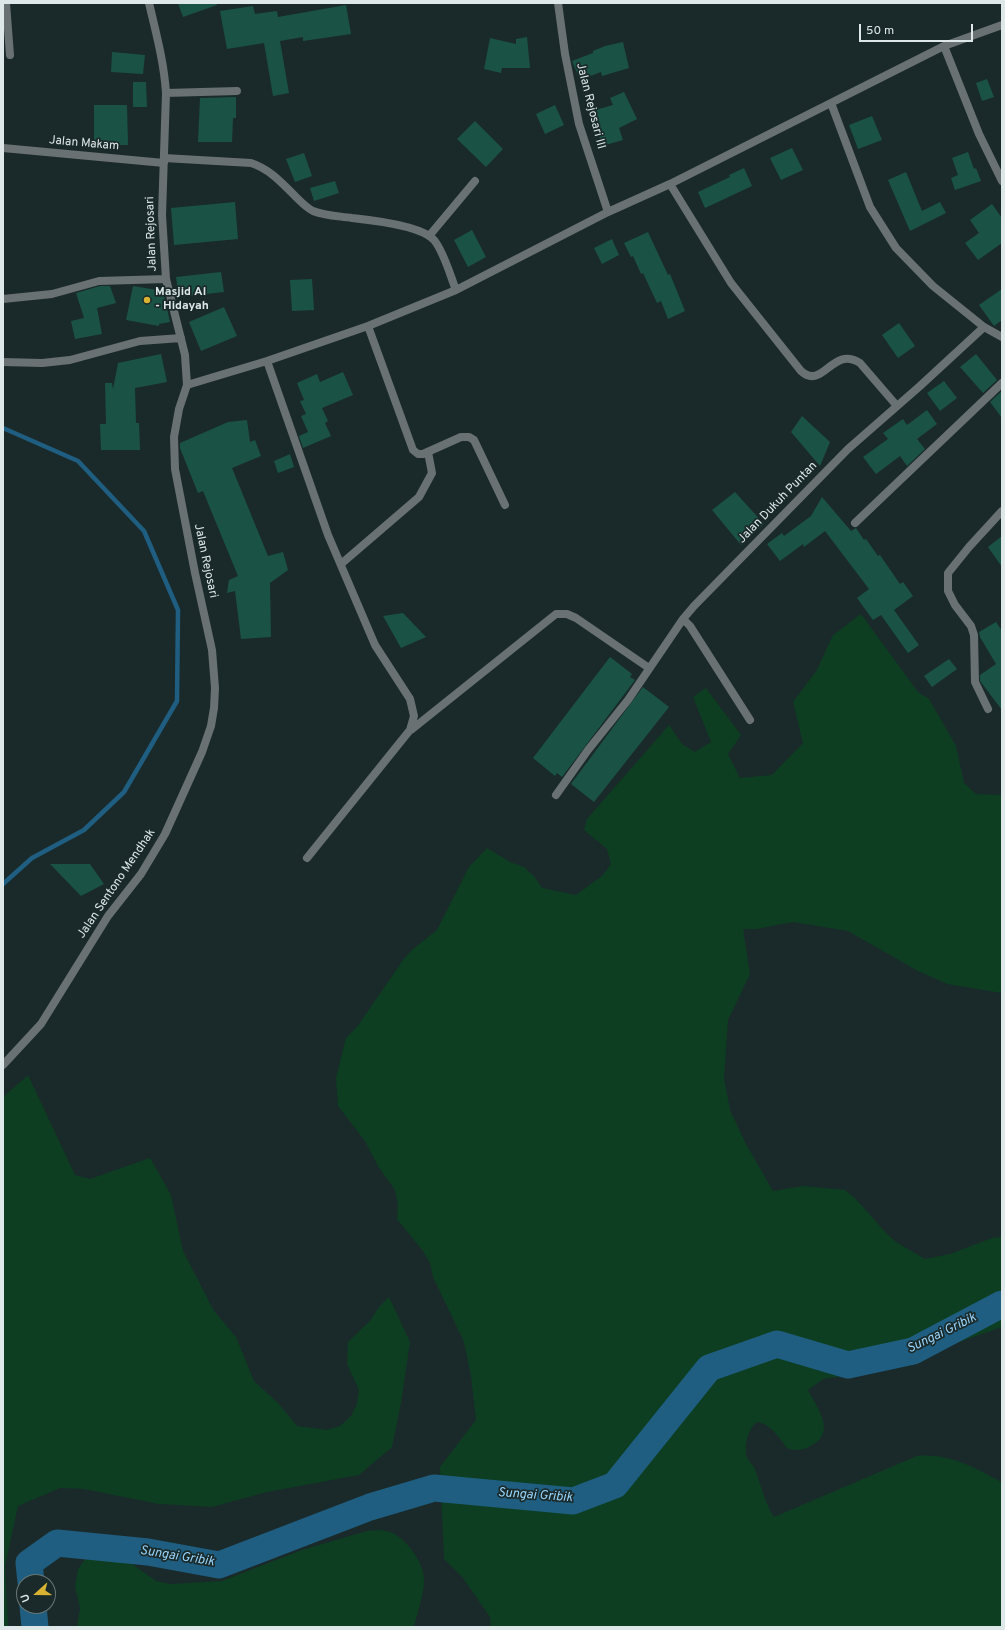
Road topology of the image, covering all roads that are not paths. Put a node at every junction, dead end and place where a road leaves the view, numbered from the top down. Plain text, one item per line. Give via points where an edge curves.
1 (6, 3) edge
2 (149, 3) edge
3 (558, 3) edge
4 (1002, 24) edge
5 (944, 46) junction
6 (10, 55) dead end
7 (237, 91) dead end
8 (166, 93) junction
9 (830, 103) junction
10 (3, 148) edge
11 (164, 161) junction
12 (475, 181) dead end
13 (1002, 181) edge
14 (670, 184) junction
15 (608, 212) junction
16 (429, 236) junction
17 (166, 279) junction
18 (456, 290) junction
19 (3, 299) edge
20 (368, 326) junction
21 (984, 327) junction
22 (1002, 337) edge
23 (181, 338) junction
24 (267, 361) junction
25 (3, 362) edge
26 (1002, 383) edge
27 (187, 385) junction
28 (898, 406) junction
29 (428, 452) junction
30 (505, 505) dead end
31 (1002, 511) edge
32 (855, 523) dead end
33 (341, 564) junction
34 (683, 619) junction
35 (212, 650) joint
36 (649, 668) junction
37 (988, 709) dead end
38 (750, 720) dead end
39 (410, 730) junction
40 (556, 796) dead end
41 (307, 858) dead end
42 (3, 1065) edge

1 - 6 street
2 - 8 street, Jalan Rejosari via 162,59
3 - 15 street, Jalan Rejosari III via 565,54 580,124
4 - 5 street
5 - 9 street
5 - 13 street via 979,134
7 - 8 street
8 - 11 street, Jalan Rejosari
9 - 14 street
9 - 21 street via 870,207 896,248 933,286
10 - 11 street, Jalan Makam
11 - 16 street, Jalan Makam via 251,163 271,172 305,206 321,214 413,228
11 - 17 street, Jalan Rejosari via 162,215
12 - 16 street
14 - 15 street
14 - 28 street via 731,283 806,376 816,376 842,360 853,359 860,363
15 - 18 street
16 - 18 street via 439,249
17 - 19 street via 99,281 52,294
17 - 23 street, Jalan Rejosari
18 - 20 street
20 - 24 street
20 - 29 street via 413,450 418,454
21 - 22 street
21 - 28 street, Jalan Dukuh Puntan
23 - 25 street via 140,341 70,360 42,363
23 - 27 street, Jalan Rejosari via 187,369
24 - 27 street
24 - 33 street via 328,535
26 - 32 street
27 - 35 street, Jalan Rejosari via 174,437 175,469
28 - 34 street, Jalan Dukuh Puntan via 842,454
29 - 30 street via 461,437 474,440
29 - 33 street via 432,473 419,497
31 - 37 street via 948,573 948,591 974,635 975,682
33 - 39 street via 375,645 410,699 414,716
34 - 36 street, Jalan Dukuh Puntan
34 - 38 street
35 - 42 street, Jalan Sentono Mendhak via 215,688 211,726 165,834 141,874 108,916 41,1024
36 - 39 street via 576,618 567,614 556,614
36 - 40 street, Jalan Dukuh Puntan
39 - 41 street

